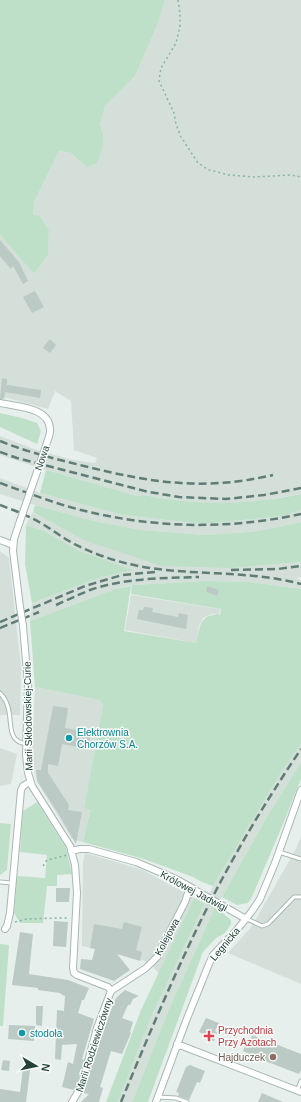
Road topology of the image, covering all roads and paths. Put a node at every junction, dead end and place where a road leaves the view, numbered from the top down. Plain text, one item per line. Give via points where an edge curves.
1 (178, 0) edge
2 (301, 177) edge
3 (0, 403) edge
4 (0, 540) edge
5 (13, 545) junction
6 (0, 693) edge
7 (7, 727) dead end
8 (9, 737) dead end
9 (27, 744) junction
10 (30, 782) junction
11 (301, 790) edge
12 (279, 852) junction
13 (70, 853) junction
14 (301, 859) edge
15 (43, 866) dead end
16 (0, 882) edge
17 (12, 883) junction
18 (192, 889) junction
19 (301, 897) edge
20 (75, 919) junction
21 (246, 919) junction
22 (8, 920) junction
23 (5, 929) dead end
24 (111, 991) junction
25 (177, 1044) junction
26 (301, 1082) edge
27 (299, 1092) edge
28 (157, 1100) edge
29 (72, 1102) edge
30 (187, 1102) edge

1 - 2 path via 180,26 176,43 161,68 159,81 174,113 181,137 198,163 209,170 229,175
3 - 5 street, Nowa, bridge via 44,415 50,426 50,434
4 - 5 street
5 - 9 street, Marii Skłodowskiej-Curie, bridge via 28,684
6 - 7 lane via 5,698 7,706
8 - 9 lane via 16,743
9 - 10 street, Marii Skłodowskiej-Curie
10 - 13 street, Marii Rodziewiczówny via 60,830
10 - 17 street, Marii Skłodowskiej-Curie via 21,790
11 - 12 street, Legnicka
12 - 14 lane
12 - 21 street, Legnicka via 262,895
13 - 15 path via 47,860
13 - 18 street, Królowej Jadwigi via 89,849 136,862 176,879
13 - 20 street, Marii Rodziewiczówny via 75,865
16 - 17 lane
17 - 22 street, Marii Skłodowskiej-Curie
18 - 21 street, Królowej Jadwigi, bridge
18 - 24 street, Kolejowa via 157,958
19 - 21 lane via 294,897 268,924 262,926
20 - 22 path via 27,919 15,922
20 - 24 street, Marii Rodziewiczówny via 72,959 74,973 108,987
21 - 25 street, Legnicka via 213,955
22 - 23 street, Marii Skłodowskiej-Curie
24 - 29 street, Marii Rodziewiczówny via 97,1028 81,1087
25 - 27 street
25 - 28 street, Legnicka
26 - 27 lane
28 - 30 lane via 176,1098

